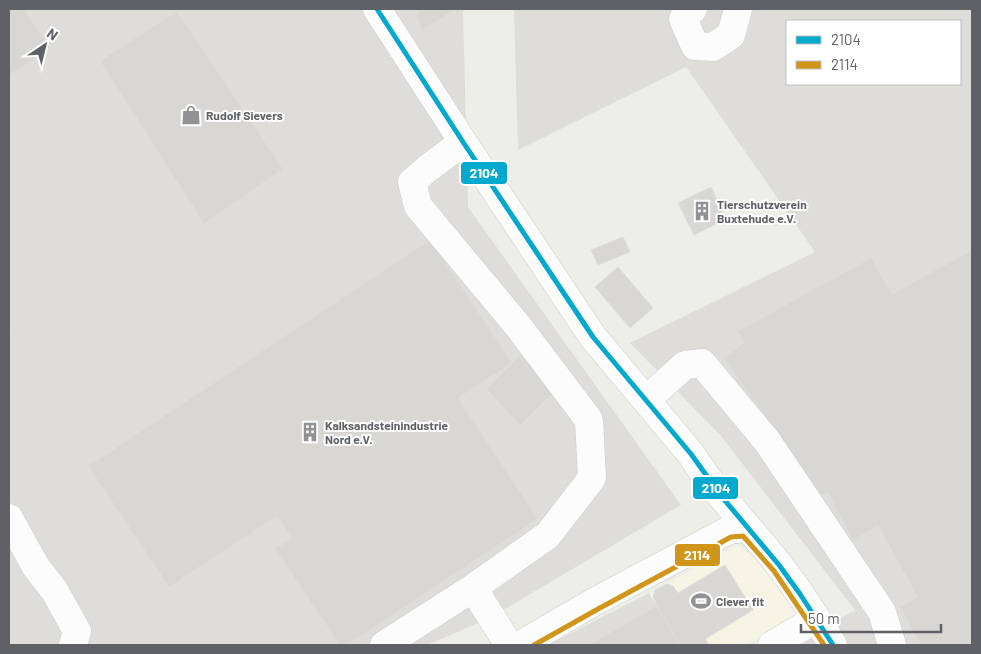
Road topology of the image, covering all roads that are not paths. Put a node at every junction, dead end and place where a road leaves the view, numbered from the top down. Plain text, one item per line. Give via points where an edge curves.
1 (377, 9) edge
2 (694, 9) edge
3 (738, 9) edge
4 (463, 142) junction
5 (646, 400) junction
6 (9, 518) edge
7 (746, 528) junction
8 (473, 588) junction
9 (816, 619) junction
10 (73, 645) edge
11 (384, 645) edge
12 (509, 645) edge
13 (520, 645) edge
14 (772, 645) edge
15 (832, 645) edge
16 (892, 645) edge

1 - 4 street
2 - 3 street via 684,19 695,46 713,47 731,35
4 - 5 street via 593,337
4 - 8 street via 412,182 418,206 518,326 589,420 592,478 548,535
5 - 7 street
5 - 16 street via 685,365 702,363 773,449 882,612
6 - 10 street via 77,631
7 - 9 street via 780,566
7 - 13 street via 729,530
8 - 11 street
8 - 12 street
9 - 14 street
9 - 15 street

